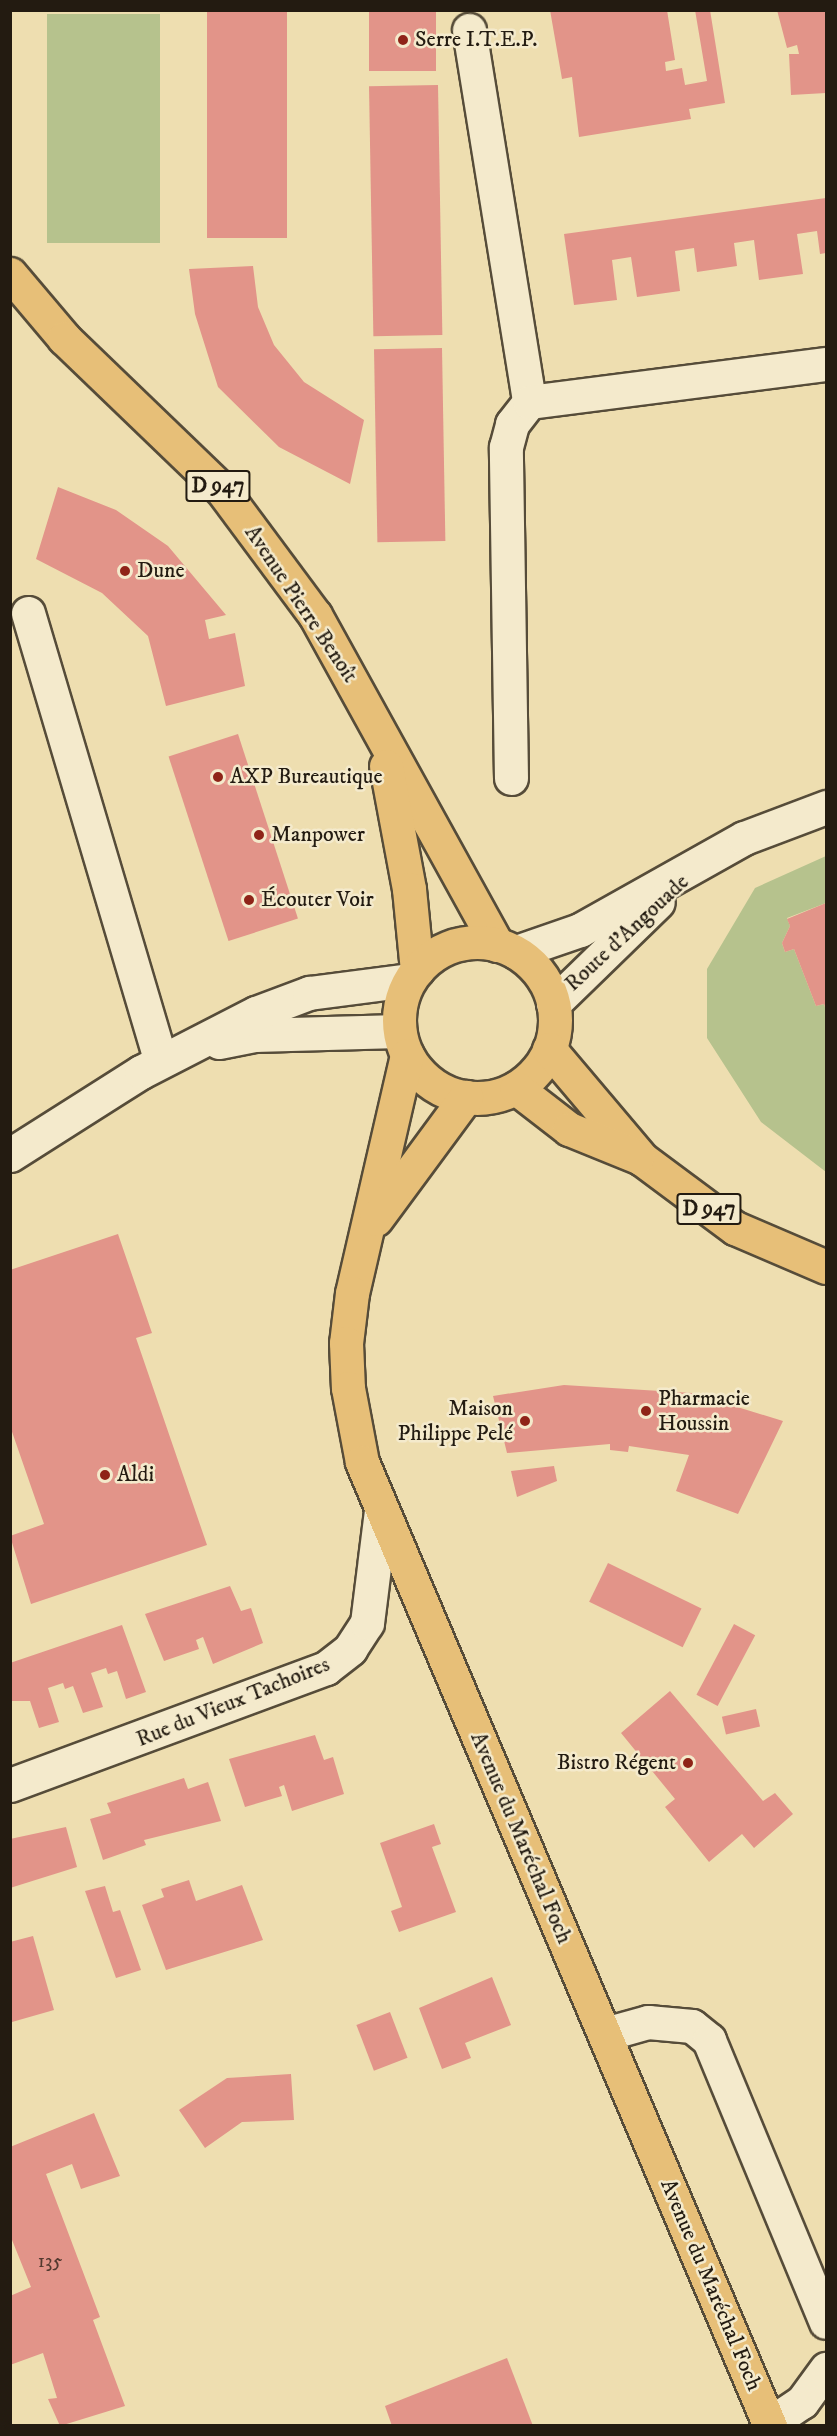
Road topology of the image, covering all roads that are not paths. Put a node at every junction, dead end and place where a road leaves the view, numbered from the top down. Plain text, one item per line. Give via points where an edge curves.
1 (469, 30) dead end
2 (10, 274) edge
3 (826, 364) edge
4 (529, 402) junction
5 (28, 613) dead end
6 (381, 734) junction
7 (511, 778) dead end
8 (826, 807) edge
9 (702, 863) junction
10 (506, 948) junction
11 (413, 976) junction
12 (553, 1004) junction
13 (403, 1043) junction
14 (549, 1049) junction
15 (172, 1056) junction
16 (516, 1088) junction
17 (466, 1098) junction
18 (10, 1155) edge
19 (642, 1159) junction
20 (365, 1235) junction
21 (826, 1267) edge
22 (381, 1511) junction
23 (10, 1785) edge
24 (605, 2034) junction
25 (826, 2322) edge
26 (826, 2369) edge
27 (770, 2425) edge

1 - 4 street
2 - 6 main road, Avenue Pierre Benoît / D 947 via 64,338 222,490 315,615
3 - 4 street
4 - 7 street via 512,424 506,447
5 - 15 street
6 - 10 main road, Avenue Pierre Benoît / D 947
6 - 11 main road, Avenue Pierre Benoît / D 947 via 409,889
8 - 9 street, Route d'Angouade via 744,838
9 - 10 street, Route d'Angouade via 580,930
9 - 12 street, Route d'Angouade via 598,956
10 - 11 main road via 450,947
10 - 12 main road via 539,974
11 - 13 main road via 399,1006
11 - 15 street via 309,993
12 - 14 main road
13 - 15 street via 254,1035
13 - 17 main road via 442,1090
13 - 20 main road, Avenue du Maréchal Foch
14 - 16 main road via 536,1071
14 - 19 main road, D 947
15 - 18 street
16 - 17 main road via 492,1097
16 - 19 main road, D 947 via 569,1129
17 - 20 main road, Avenue du Maréchal Foch
19 - 21 main road, D 947 via 735,1228
20 - 22 main road, Avenue du Maréchal Foch via 346,1344 348,1388 362,1462
22 - 23 street, Rue du Vieux Tachoires via 367,1623 350,1649 326,1668
22 - 24 main road, Avenue du Maréchal Foch
24 - 25 street via 648,2022 692,2025 710,2040
24 - 27 main road, Avenue du Maréchal Foch
26 - 27 street via 802,2402

